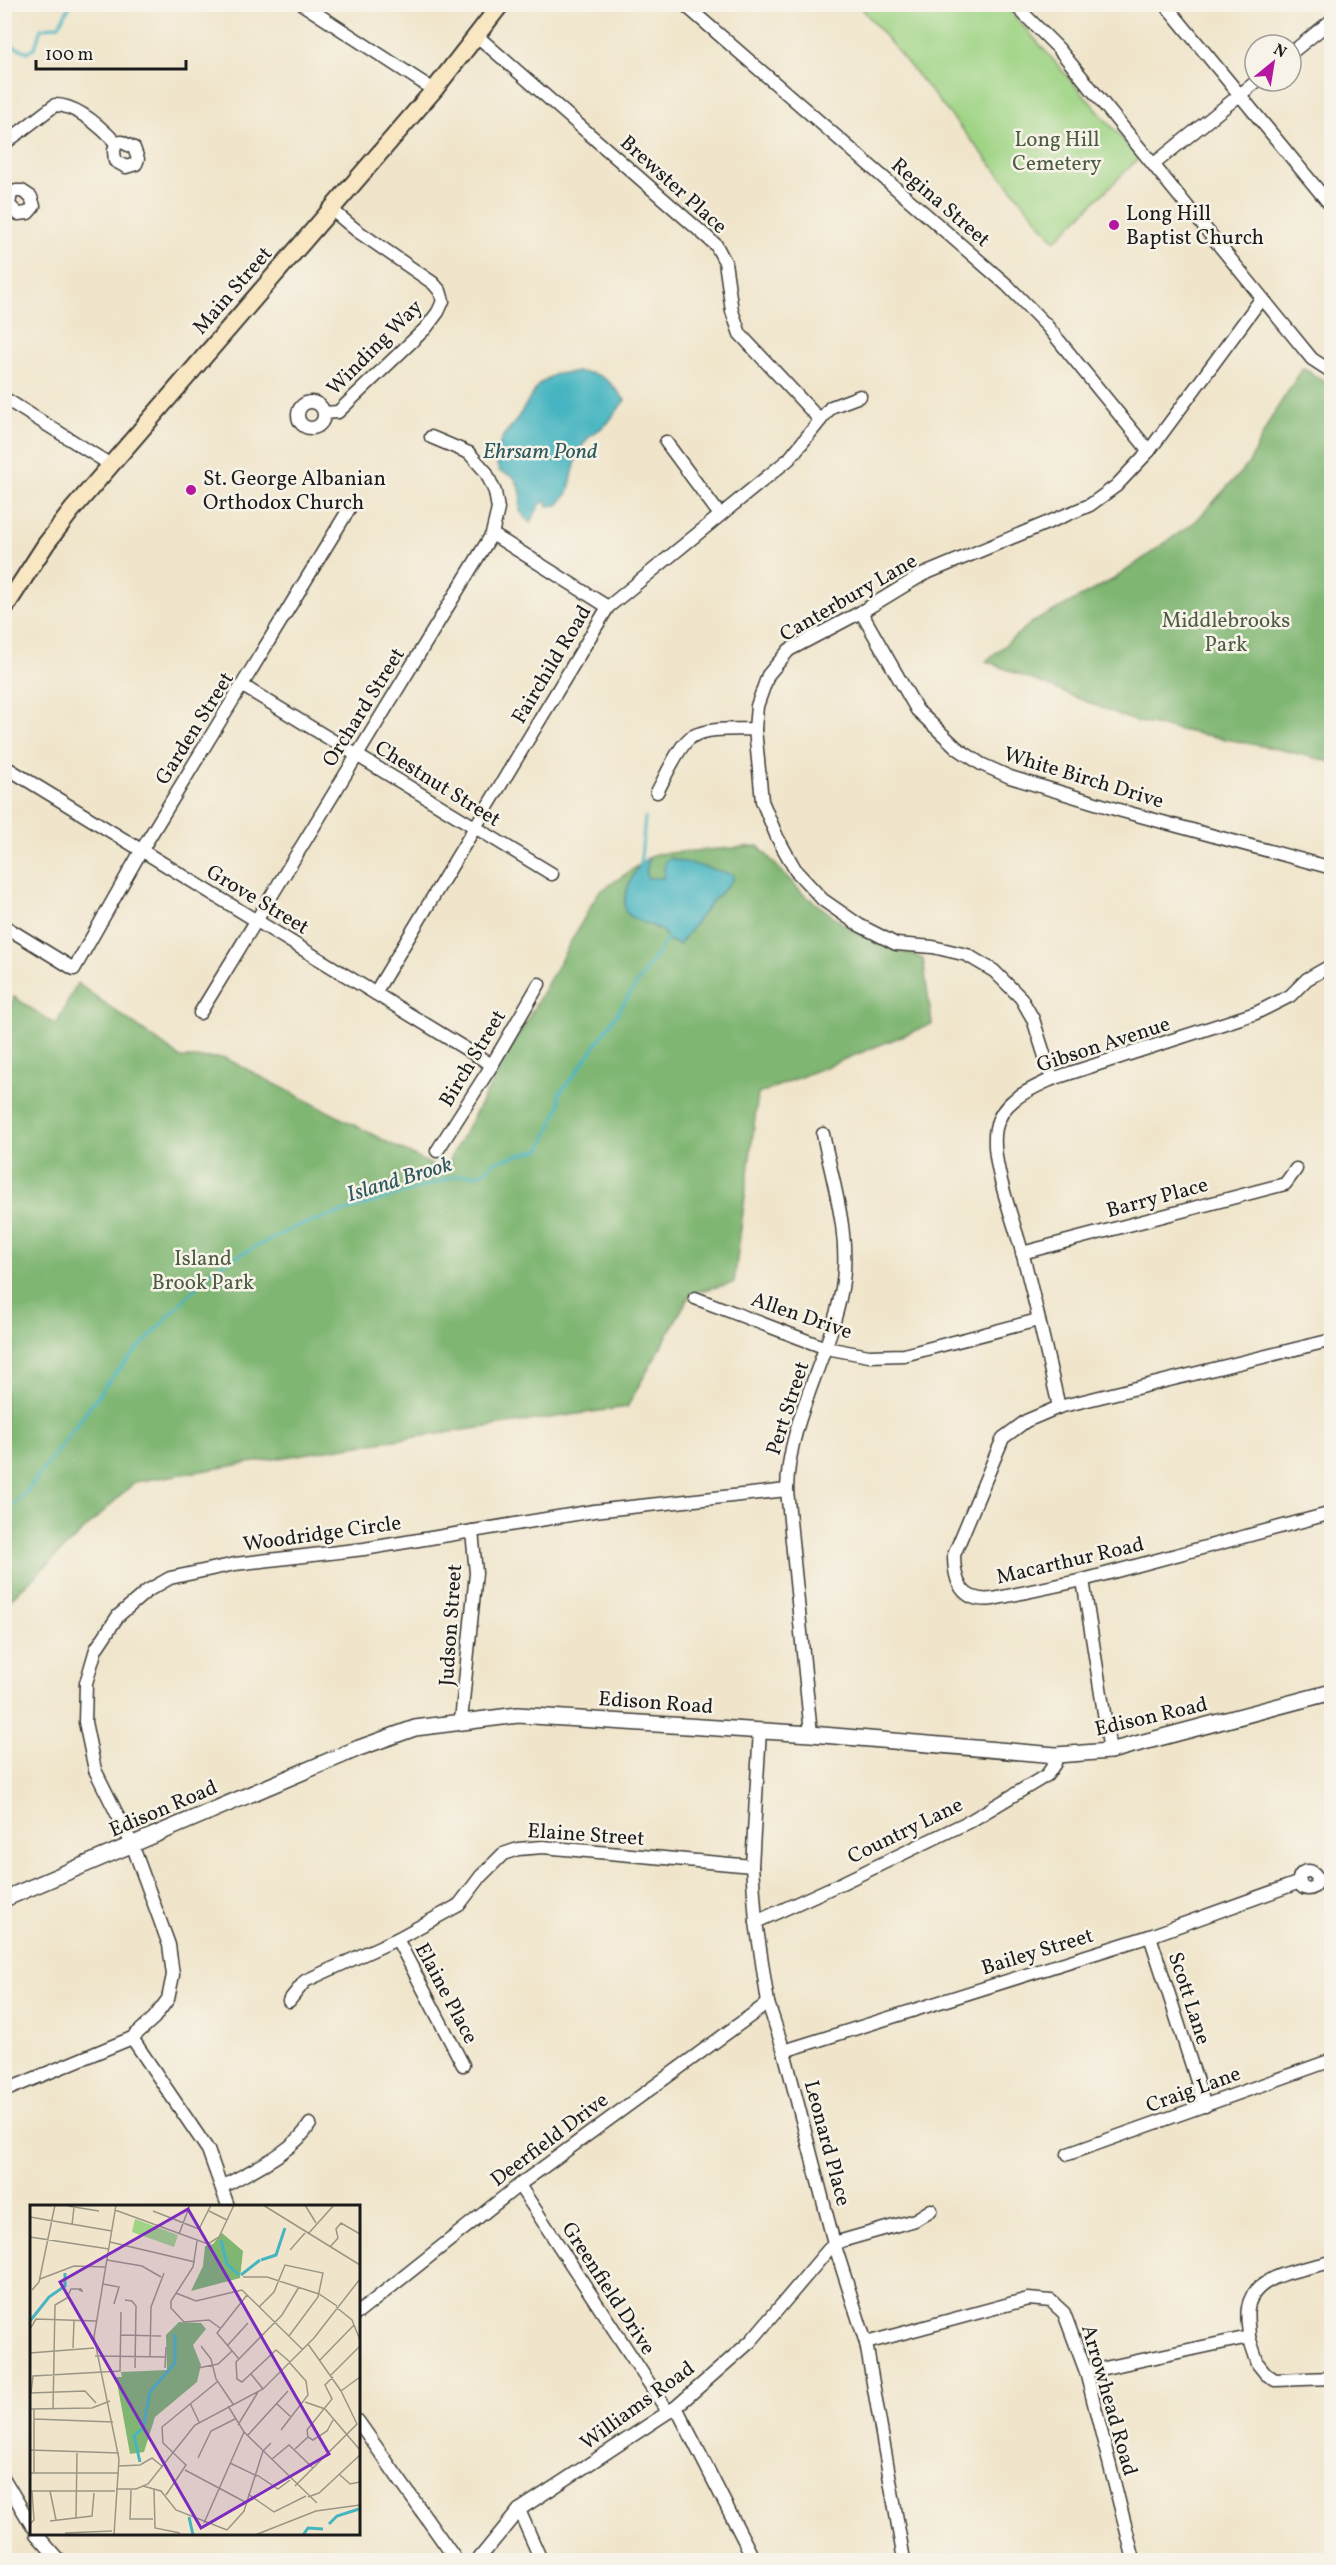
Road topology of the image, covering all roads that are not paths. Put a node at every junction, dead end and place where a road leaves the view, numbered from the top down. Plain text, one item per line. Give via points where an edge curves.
1 (302, 4) edge
2 (501, 4) edge
3 (684, 4) edge
4 (1165, 4) edge
5 (1019, 6) edge
6 (1332, 20) edge
7 (476, 35) junction
8 (1303, 43) edge
9 (434, 90) junction
10 (1243, 93) edge
11 (1240, 95) junction
12 (116, 143) dead end
13 (4, 144) edge
14 (1154, 164) junction
15 (1332, 207) edge
16 (331, 209) junction
17 (1261, 299) junction
18 (1332, 372) edge
19 (860, 396) dead end
20 (4, 398) edge
21 (324, 413) dead end
22 (820, 420) junction
23 (431, 437) dead end
24 (666, 442) dead end
25 (1149, 451) junction
26 (111, 465) junction
27 (349, 509) dead end
28 (720, 515) junction
29 (492, 534) junction
30 (608, 607) junction
31 (4, 609) edge
32 (861, 612) junction
33 (243, 686) junction
34 (755, 729) junction
35 (356, 754) junction
36 (4, 766) edge
37 (657, 792) dead end
38 (474, 829) junction
39 (141, 851) junction
40 (1332, 868) edge
41 (552, 874) dead end
42 (256, 922) junction
43 (4, 926) edge
44 (1332, 966) edge
45 (539, 984) dead end
46 (375, 993) junction
47 (200, 1013) dead end
48 (492, 1065) junction
49 (1052, 1079) junction
50 (823, 1134) dead end
51 (437, 1151) dead end
52 (1296, 1169) dead end
53 (1023, 1253) junction
54 (695, 1298) dead end
55 (1038, 1320) junction
56 (1332, 1340) edge
57 (826, 1348) junction
58 (1059, 1407) junction
59 (787, 1490) junction
60 (1332, 1513) edge
61 (472, 1531) junction
62 (1083, 1580) junction
63 (1332, 1692) edge
64 (461, 1721) junction
65 (760, 1730) junction
66 (812, 1734) junction
67 (1110, 1751) junction
68 (1056, 1755) junction
69 (132, 1844) junction
70 (752, 1866) junction
71 (1300, 1882) dead end
72 (4, 1899) edge
73 (756, 1922) junction
74 (1150, 1936) junction
75 (397, 1939) junction
76 (289, 2001) dead end
77 (768, 2003) junction
78 (132, 2038) junction
79 (784, 2051) junction
80 (1332, 2060) edge
81 (463, 2065) dead end
82 (4, 2091) edge
83 (1204, 2106) junction
84 (310, 2124) dead end
85 (1068, 2154) dead end
86 (519, 2185) junction
87 (222, 2187) junction
88 (228, 2205) edge
89 (931, 2210) dead end
90 (834, 2243) junction
91 (1332, 2262) edge
92 (360, 2311) edge
93 (1249, 2337) junction
94 (866, 2343) junction
95 (1086, 2372) junction
96 (1332, 2378) edge
97 (672, 2409) junction
98 (360, 2424) edge
99 (4, 2479) edge
100 (519, 2510) junction
101 (30, 2523) edge
102 (41, 2536) edge
103 (59, 2560) edge
104 (456, 2560) edge
105 (478, 2560) edge
106 (541, 2560) edge
107 (754, 2560) edge
108 (904, 2560) edge
109 (1134, 2560) edge

1 - 9 street
2 - 7 main road, Main Street
3 - 25 street, Regina Street via 1007,285 1047,326
4 - 11 street
5 - 14 street
6 - 8 street
7 - 9 main road, Main Street
7 - 22 street, Brewster Place via 716,245 725,262 732,311 740,334
9 - 16 main road, Main Street
10 - 11 street
11 - 14 street
11 - 15 street
12 - 13 street via 95,124 64,105 55,105
14 - 17 street
16 - 21 street, Winding Way via 364,237 432,283 443,301 426,328 338,412
16 - 26 main road, Main Street
17 - 18 street via 1312,359
17 - 25 street, Canterbury Lane
19 - 22 street, Fairchild Road via 831,407
20 - 26 street
22 - 28 street, Fairchild Road via 789,459
23 - 29 street, Orchard Street via 470,453 486,472 498,509
24 - 28 street
25 - 32 street, Canterbury Lane via 1116,486 1090,505 922,575
26 - 31 main road, Main Street via 46,543
27 - 33 street, Garden Street
28 - 30 street, Fairchild Road
29 - 30 street
29 - 35 street, Orchard Street
30 - 38 street, Fairchild Road
32 - 34 street, Canterbury Lane via 789,650 768,675 757,706
32 - 40 street, White Birch Drive via 917,710 957,748 981,764 1122,812
33 - 35 street, Chestnut Street
33 - 39 street, Garden Street
34 - 37 street via 706,731 691,736
34 - 49 street, Canterbury Lane via 762,801 796,871 823,900 896,944 967,955 994,971 1021,998 1033,1019
35 - 38 street, Chestnut Street
35 - 42 street, Orchard Street
36 - 39 street, Grove Street
38 - 41 street, Chestnut Street
38 - 46 street, Fairchild Road
39 - 42 street, Grove Street
39 - 43 street, Garden Street via 74,969
42 - 46 street, Grove Street
42 - 47 street, Orchard Street
44 - 49 street, Gibson Avenue via 1307,979 1290,996 1256,1013
45 - 48 street, Birch Street
46 - 48 street, Grove Street
48 - 51 street, Birch Street
49 - 53 street, Gibson Avenue via 1012,1101 996,1129 1002,1184
50 - 57 street, Pert Street via 843,1227 844,1253 842,1287
52 - 53 street, Barry Place via 1285,1184
53 - 55 street, Gibson Avenue
54 - 57 street, Allen Drive
55 - 57 street, Allen Drive via 904,1355 868,1356
55 - 58 street, Gibson Avenue
56 - 58 street, Macarthur Road
57 - 59 street, Pert Street via 796,1432
58 - 62 street, Macarthur Road via 1026,1421 1004,1438 954,1555 954,1574 963,1591 980,1600
59 - 61 street, Woodridge Circle via 594,1511
59 - 66 street, Pert Street
60 - 62 street, Macarthur Road
61 - 64 street, Judson Street via 476,1573
61 - 69 street, Woodridge Circle via 235,1564 170,1578 147,1591 118,1616 96,1649 86,1683 85,1722 95,1770
62 - 67 street
63 - 67 street, Edison Road
64 - 65 street, Edison Road via 518,1715
64 - 69 street, Edison Road via 415,1728 359,1748
65 - 66 street, Edison Road
65 - 70 street, Leonard Place
66 - 68 street, Edison Road
67 - 68 street, Edison Road
68 - 73 street, Country Lane via 1047,1775 972,1820
69 - 72 street, Edison Road
69 - 78 street, Woodridge Circle via 169,1945 173,1975 168,1999
70 - 73 street, Leonard Place
70 - 75 street, Elaine Street via 518,1848 493,1863 459,1905
71 - 74 street, Bailey Street
73 - 77 street, Leonard Place
74 - 79 street, Bailey Street
74 - 83 street, Scott Lane
75 - 76 street, Elaine Street via 305,1981
75 - 81 street, Elaine Place
77 - 79 street, Leonard Place
77 - 86 street, Deerfield Drive
78 - 82 street, Woodridge Circle
78 - 87 street via 208,2150
79 - 90 street, Leonard Place
80 - 83 street, Craig Lane
83 - 85 street, Craig Lane
84 - 87 street via 293,2145
86 - 92 street, Deerfield Drive
86 - 97 street, Greenfield Drive
87 - 88 street
89 - 90 street via 915,2220
90 - 94 street, Leonard Place
90 - 97 street, Williams Road via 751,2342
91 - 93 street via 1271,2279 1259,2287 1248,2307
93 - 95 street
93 - 96 street via 1258,2364 1275,2380
94 - 95 street, Arrowhead Road via 1028,2299 1051,2301 1064,2313
94 - 108 street, Leonard Place
95 - 109 street, Arrowhead Road
97 - 100 street, Williams Road
97 - 107 street, Greenfield Drive
98 - 104 street
99 - 101 street
100 - 105 street, Williams Road
100 - 106 street
102 - 103 street

